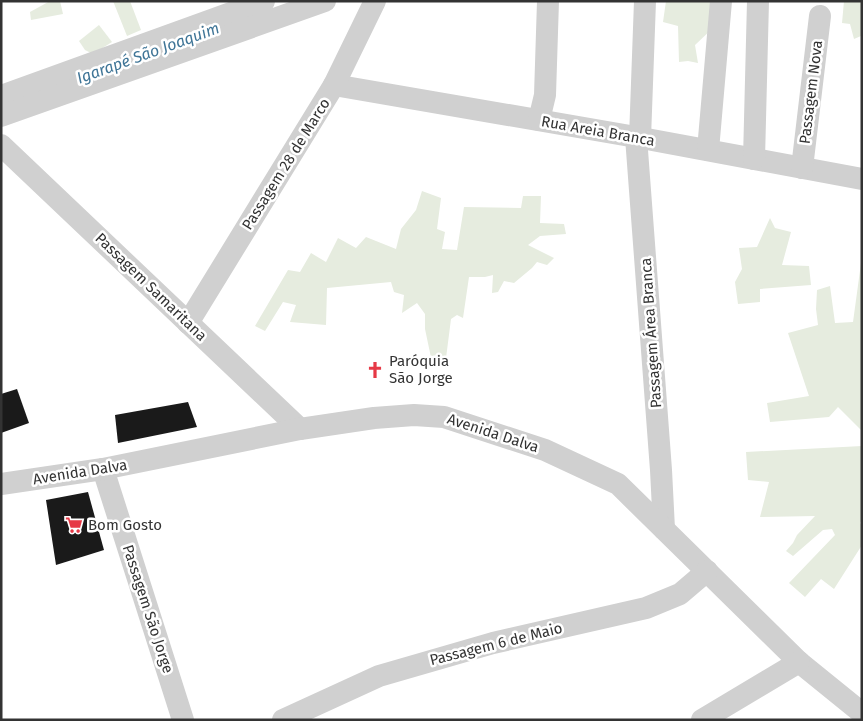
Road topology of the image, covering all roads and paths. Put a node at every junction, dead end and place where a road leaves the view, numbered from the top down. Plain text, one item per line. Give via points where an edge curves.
1 (264, 1) edge
2 (325, 1) edge
3 (375, 1) edge
4 (548, 1) edge
5 (645, 1) edge
6 (722, 1) edge
7 (758, 1) edge
8 (820, 16) dead end
9 (334, 85) junction
10 (1, 96) edge
11 (1, 116) edge
12 (539, 120) junction
13 (638, 137) junction
14 (1, 145) edge
15 (708, 150) junction
16 (754, 159) junction
17 (802, 168) junction
18 (862, 179) edge
19 (188, 323) junction
20 (300, 429) junction
21 (103, 469) junction
22 (1, 484) edge
23 (664, 529) junction
24 (707, 571) junction
25 (799, 662) junction
26 (861, 711) edge
27 (183, 720) edge
28 (283, 720) edge
29 (702, 720) edge

1 - 10 street
2 - 11 street
3 - 9 street, Passagem 28 de Marco
4 - 12 street via 545,95
5 - 13 street, Passagem Área Branca
6 - 15 street
7 - 16 street
8 - 17 street, Passagem Nova
9 - 12 street, Rua Areia Branca
9 - 19 street, Passagem 28 de Marco
12 - 13 street, Rua Areia Branca
13 - 15 street, Rua Areia Branca
13 - 23 street, Passagem Área Branca
14 - 19 street, Passagem Samaritana
15 - 16 street, Rua Areia Branca
16 - 17 street, Rua Areia Branca
17 - 18 street, Rua Areia Branca
19 - 20 street, Passagem Samaritana
20 - 21 street, Avenida Dalva
20 - 23 street, Avenida Dalva via 374,418 444,417 545,450 618,484
21 - 22 street, Avenida Dalva
21 - 27 street, Passagem São Jorge
23 - 24 street, Avenida Dalva
24 - 25 street, Avenida Dalva
24 - 28 street, Passagem 6 de Maio via 680,594 646,608 493,643 379,676
25 - 26 street, Avenida Dalva
25 - 29 street

